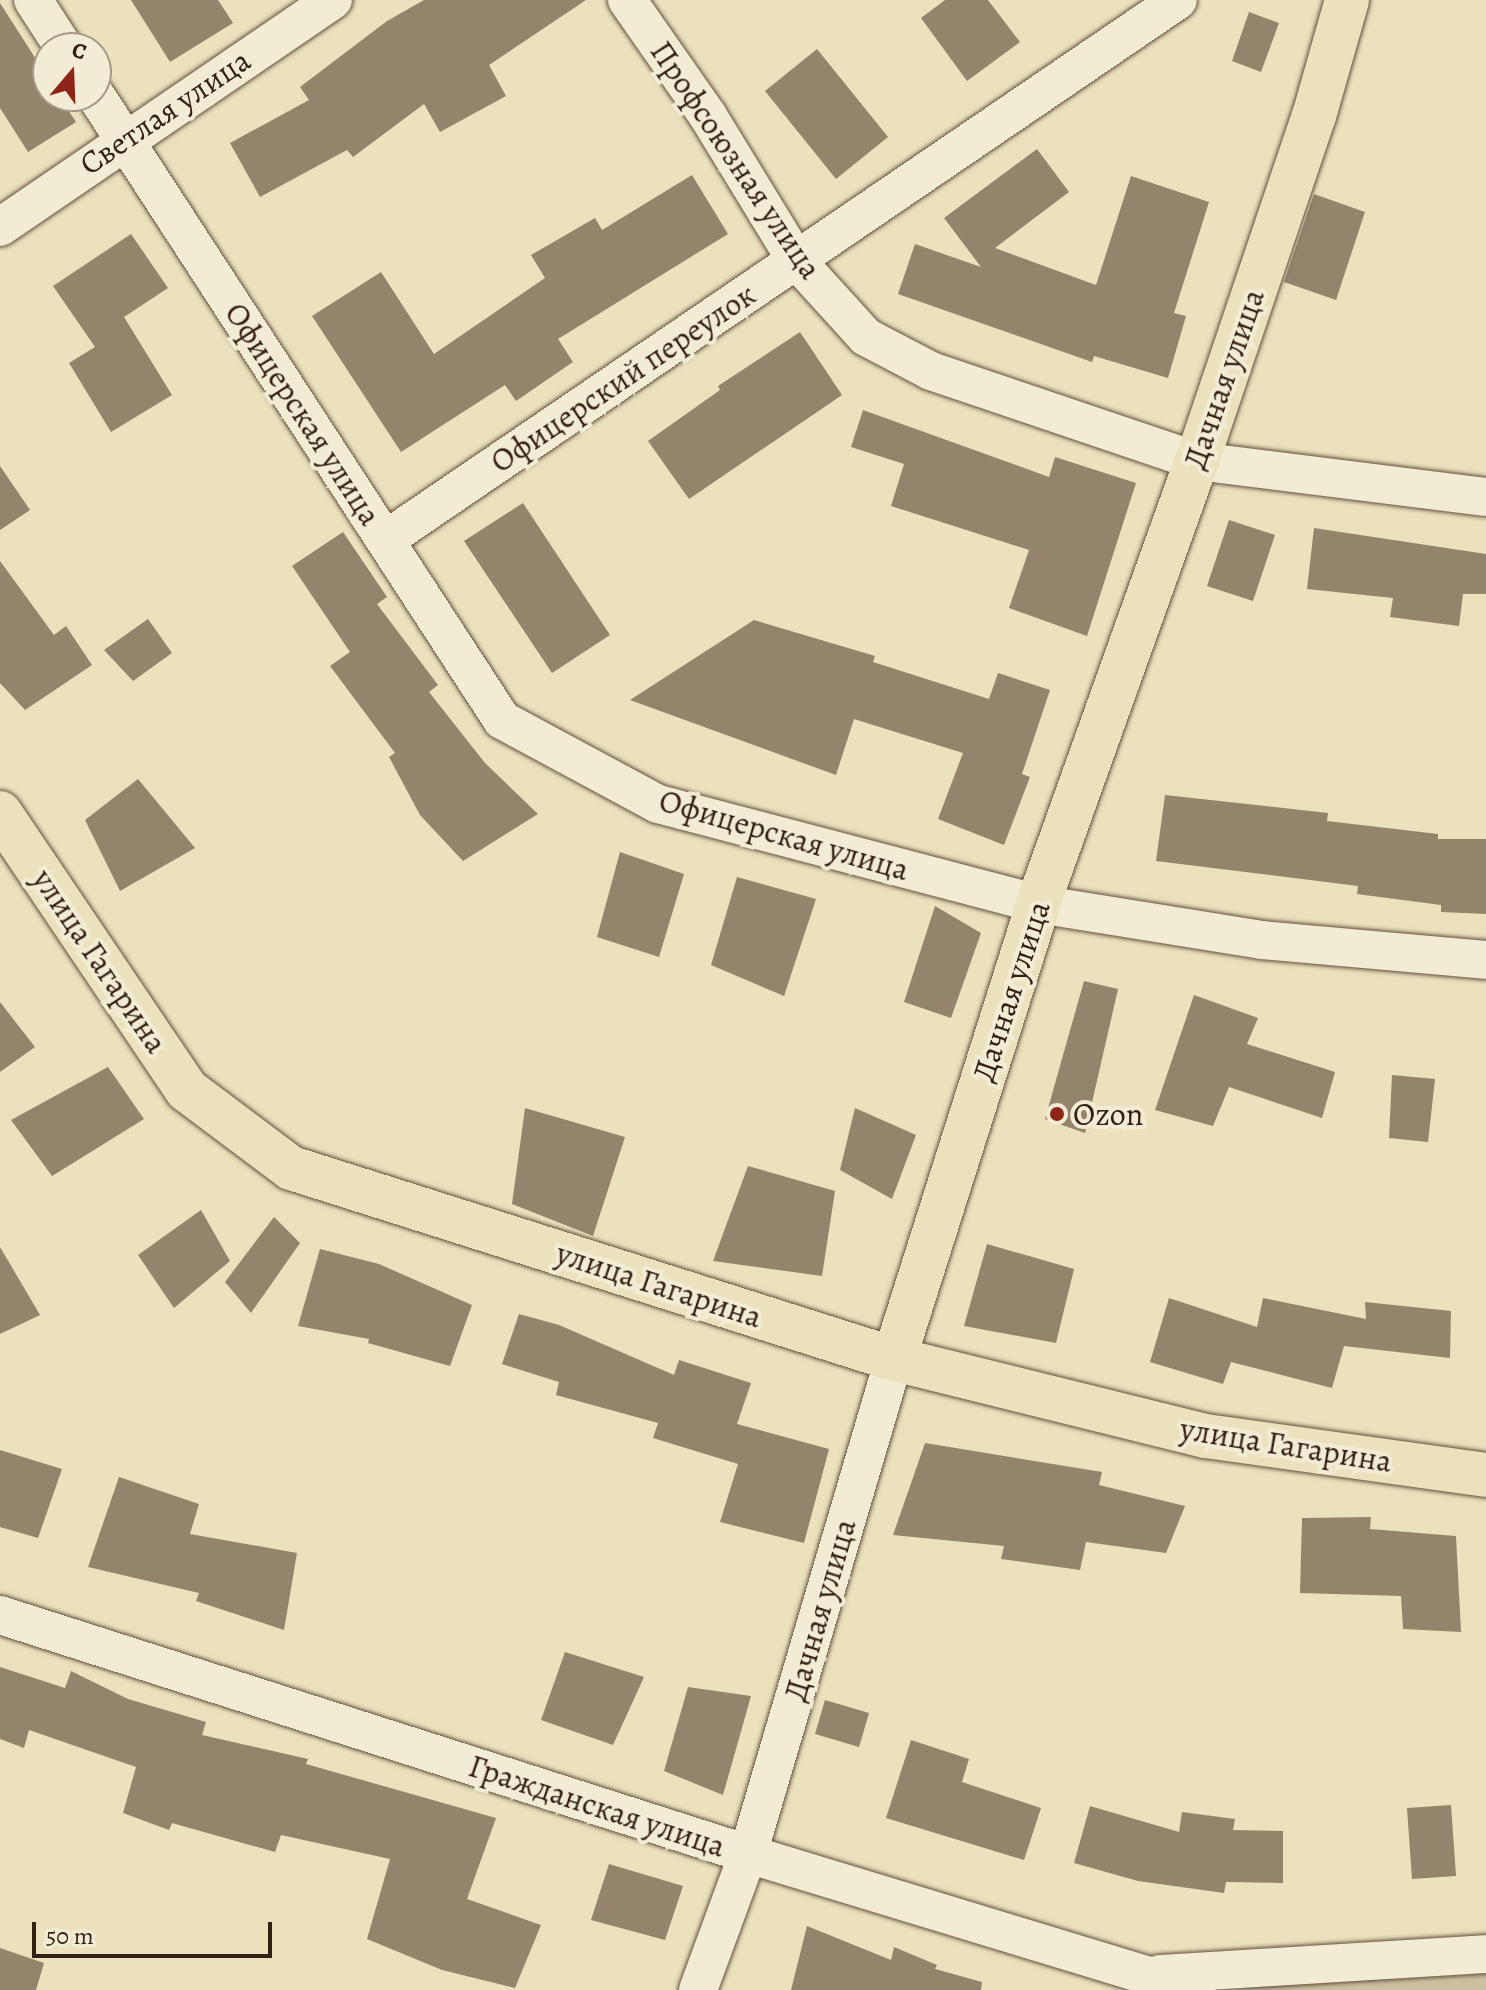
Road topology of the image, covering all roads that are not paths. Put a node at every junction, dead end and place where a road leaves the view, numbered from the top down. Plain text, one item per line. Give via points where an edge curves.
1 (33, 0) edge
2 (333, 0) edge
3 (627, 0) edge
4 (1178, 0) edge
5 (1347, 0) edge
6 (54, 32) edge
7 (106, 112) edge
8 (123, 138) junction
9 (0, 227) edge
10 (796, 260) junction
11 (1197, 461) junction
12 (1486, 497) edge
13 (385, 540) junction
14 (0, 813) edge
15 (1038, 904) junction
16 (1486, 960) edge
17 (894, 1359) junction
18 (1486, 1475) edge
19 (0, 1615) edge
20 (748, 1854) junction
21 (1486, 1954) edge
22 (1149, 1975) junction
23 (698, 1990) edge
24 (1197, 1990) edge

1 - 6 street
2 - 8 street, Светлая улица
3 - 10 street, Профсоюзная улица via 708,116
4 - 10 street, Офицерский переулок
5 - 11 main road, Дачная улица via 1314,116
7 - 8 street, Офицерская улица
8 - 9 street, Светлая улица
8 - 13 street, Офицерская улица
10 - 11 street, Профсоюзная улица via 866,337 931,371
10 - 13 street, Офицерский переулок
11 - 12 street, Профсоюзная улица
11 - 15 main road, Дачная улица
13 - 15 street, Офицерская улица via 502,720 658,804
14 - 17 main road, улица Гагарина via 187,1090 291,1168
15 - 16 street, Офицерская улица via 1262,940
15 - 17 main road, Дачная улица
17 - 18 main road, улица Гагарина via 1206,1436
17 - 20 street, Дачная улица
19 - 20 street, Гражданская улица
20 - 22 street, Гражданская улица
20 - 23 street, Дачная улица
21 - 22 street via 1221,1966
22 - 24 street, Гражданская улица

